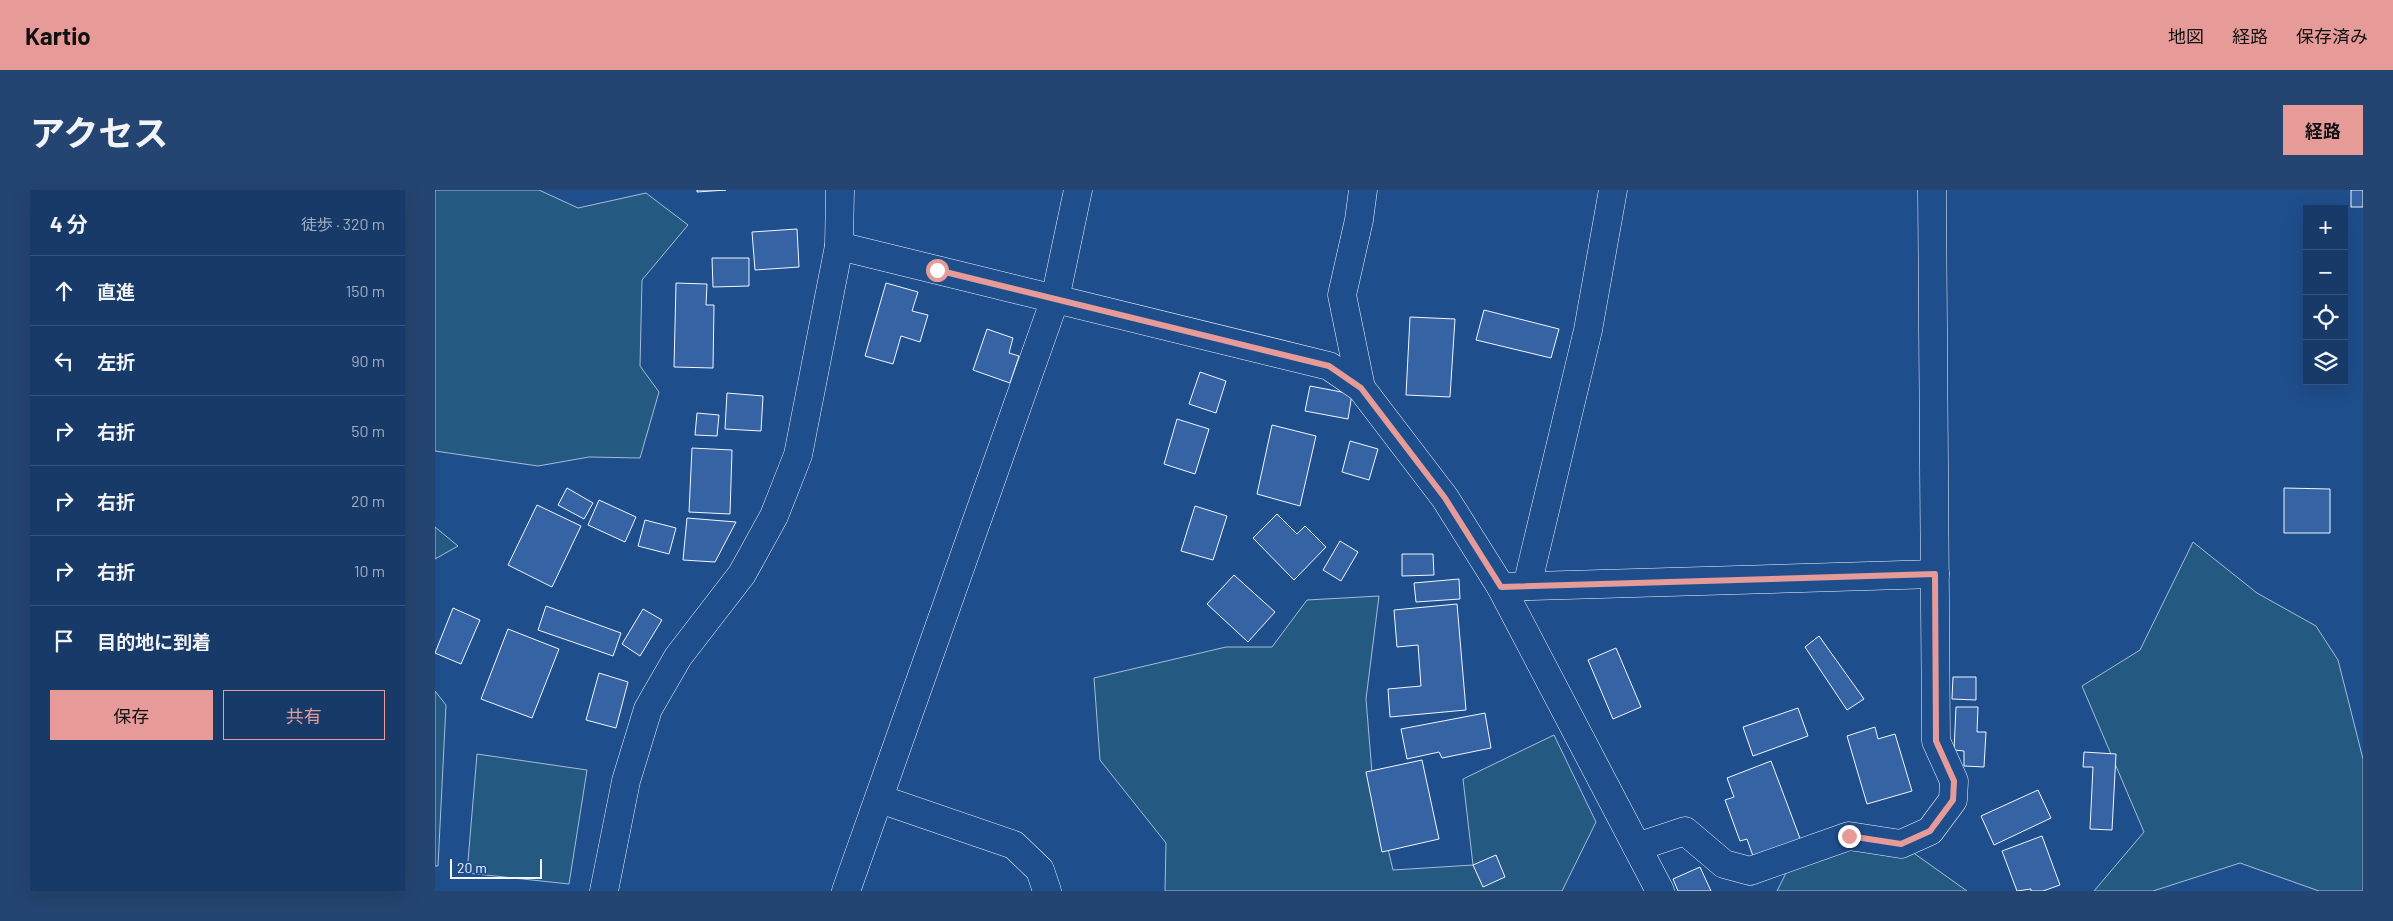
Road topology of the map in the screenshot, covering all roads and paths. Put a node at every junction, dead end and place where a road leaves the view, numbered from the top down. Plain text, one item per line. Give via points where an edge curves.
1 (840, 190) edge
2 (1078, 190) edge
3 (1363, 190) edge
4 (1613, 190) edge
5 (1932, 190) edge
6 (839, 246) junction
7 (1055, 299) junction
8 (1361, 388) junction
9 (1935, 574) junction
10 (1514, 587) junction
11 (880, 799) junction
12 (1637, 847) junction
13 (605, 891) edge
14 (846, 891) edge
15 (1047, 891) edge
16 (1660, 891) edge

1 - 6 street
2 - 7 street
3 - 8 street via 1342,295
4 - 10 street via 1588,330
5 - 9 street
6 - 7 street
6 - 13 street via 798,455 774,516 741,574 678,657 648,709 626,781
7 - 8 street via 1329,366
7 - 11 street
8 - 10 street
9 - 10 street
9 - 12 street via 1936,741 1954,781 1953,800 1930,831 1901,844 1849,836 1749,871 1724,864 1685,830
10 - 12 street
11 - 14 street
11 - 15 street via 1014,845 1041,870
12 - 16 street

